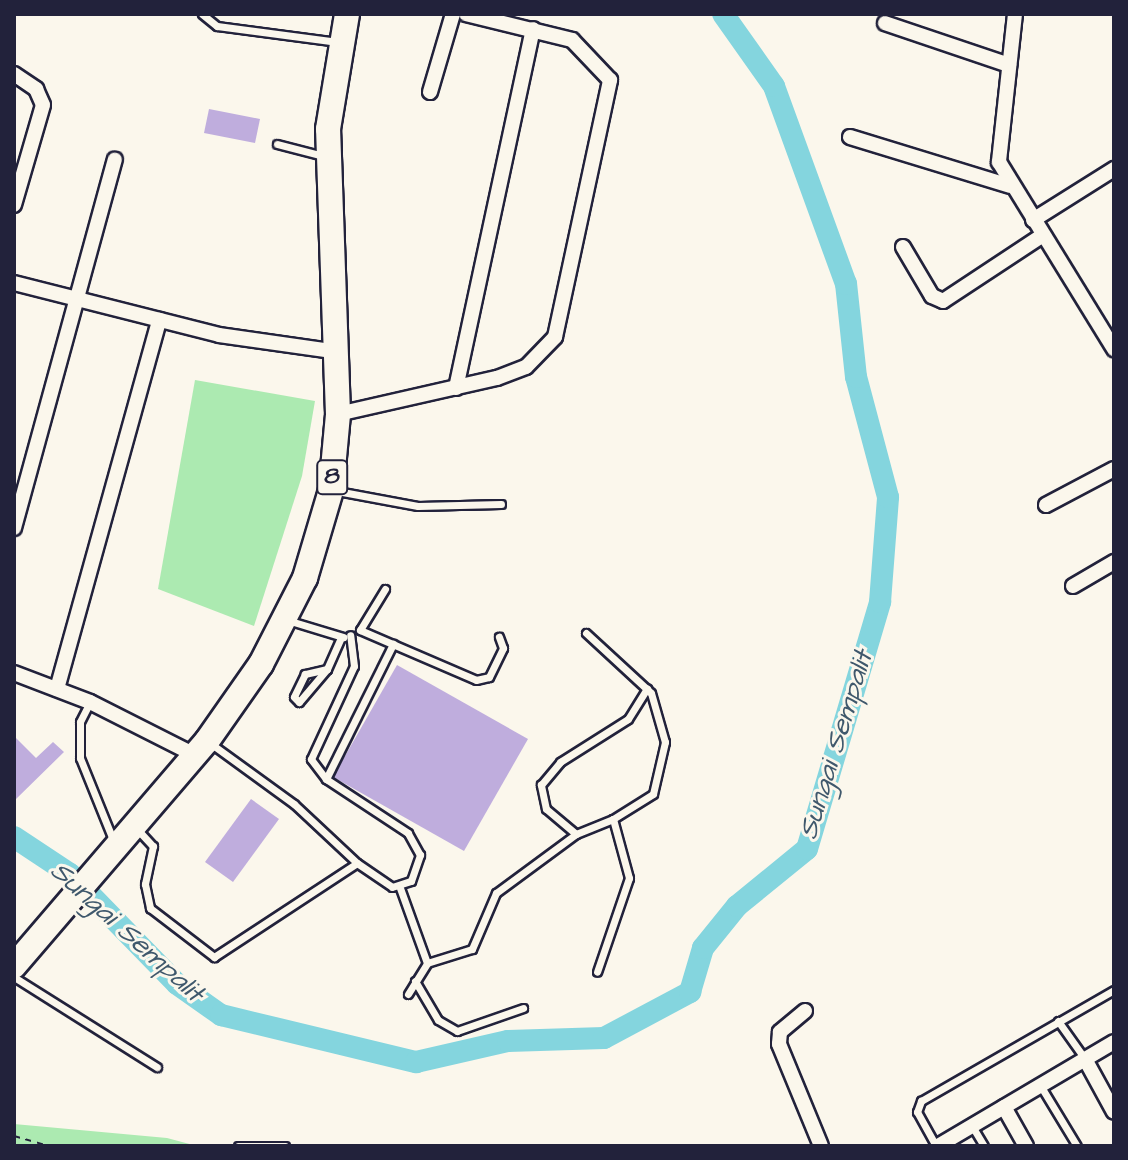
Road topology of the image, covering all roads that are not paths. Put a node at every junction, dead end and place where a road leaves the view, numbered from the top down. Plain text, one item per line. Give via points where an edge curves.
1 (202, 14) edge
2 (347, 14) edge
3 (453, 14) edge
4 (466, 14) edge
5 (1015, 14) edge
6 (885, 23) dead end
7 (533, 29) junction
8 (340, 42) junction
9 (1009, 65) junction
10 (14, 74) edge
11 (430, 92) dead end
12 (850, 137) dead end
13 (277, 144) dead end
14 (329, 158) junction
15 (115, 160) dead end
16 (1114, 169) edge
17 (1010, 186) junction
18 (14, 205) edge
19 (1033, 220) junction
20 (1043, 235) junction
21 (903, 247) dead end
22 (14, 283) edge
23 (75, 298) junction
24 (159, 320) junction
25 (1114, 349) edge
26 (338, 352) junction
27 (456, 388) junction
28 (338, 414) junction
29 (1114, 469) edge
30 (331, 490) junction
31 (501, 504) dead end
32 (1046, 505) dead end
33 (14, 528) edge
34 (1114, 562) edge
35 (1073, 586) dead end
36 (385, 589) dead end
37 (284, 619) junction
38 (360, 630) junction
39 (586, 633) dead end
40 (350, 635) junction
41 (499, 637) dead end
42 (341, 638) junction
43 (393, 644) junction
44 (327, 669) junction
45 (14, 673) edge
46 (57, 689) junction
47 (647, 689) junction
48 (90, 702) junction
49 (201, 748) junction
50 (326, 779) junction
51 (613, 819) junction
52 (134, 826) junction
53 (576, 834) junction
54 (116, 848) junction
55 (357, 863) junction
56 (400, 888) junction
57 (427, 963) junction
58 (14, 966) edge
59 (597, 972) dead end
60 (14, 977) edge
61 (415, 981) junction
62 (1114, 990) edge
63 (408, 994) dead end
64 (523, 1008) dead end
65 (805, 1011) dead end
66 (1058, 1021) junction
67 (1114, 1042) edge
68 (1085, 1059) junction
69 (157, 1067) dead end
70 (1040, 1085) junction
71 (1004, 1107) junction
72 (1114, 1112) edge
73 (972, 1126) junction
74 (238, 1146) edge
75 (285, 1146) edge
76 (821, 1146) edge
77 (937, 1146) edge
78 (984, 1146) edge
79 (1026, 1146) edge
80 (1077, 1146) edge

1 - 8 lane via 217,26
2 - 8 main road, 8
3 - 11 street
4 - 7 street
5 - 9 street
6 - 9 street
7 - 27 street
7 - 27 street via 572,40 592,54 610,80 609,98 555,337 526,367
8 - 14 main road, 8
9 - 17 street via 998,156
10 - 18 street via 36,89 43,105
12 - 17 street
13 - 14 lane
14 - 26 main road, 8
15 - 23 street
16 - 19 street
17 - 19 street
19 - 20 street
20 - 21 street via 943,301 932,296
20 - 25 street
22 - 23 street
23 - 24 street
23 - 33 street
24 - 26 street
24 - 46 street
26 - 28 main road, 8
27 - 28 street
28 - 30 main road, 8
29 - 32 street
30 - 31 lane via 418,506
30 - 37 main road, 8
34 - 35 street
36 - 38 lane
37 - 42 lane
37 - 49 main road, 8
38 - 40 lane
38 - 43 lane
39 - 47 lane
40 - 42 lane
40 - 50 lane via 354,666 311,759
41 - 43 lane via 496,664 480,681
42 - 44 lane
43 - 50 lane
44 - 44 lane via 306,699 299,702 294,697 305,674
45 - 46 street
46 - 48 street
47 - 51 lane via 662,718 665,764 653,794
47 - 53 lane via 628,719 560,762 541,785 546,809
48 - 49 street
48 - 54 lane via 80,722 80,758
49 - 52 main road, 8
49 - 55 lane via 294,804
50 - 56 lane via 408,833 419,866
51 - 53 lane
51 - 59 lane via 629,878
52 - 54 main road, 8
52 - 55 lane via 153,846 145,884 150,908 214,957
53 - 57 lane via 496,893 472,949
54 - 58 main road, 8
55 - 56 lane
56 - 57 lane
57 - 61 lane
60 - 69 lane
61 - 63 lane
61 - 64 lane via 438,1020 457,1031
62 - 66 lane
65 - 76 street via 780,1032 779,1044
66 - 68 lane
66 - 77 lane via 918,1104
67 - 68 street
68 - 70 street
68 - 72 street
70 - 71 street
70 - 80 lane
71 - 73 street
71 - 79 street
73 - 77 street
73 - 78 lane
74 - 75 lane

